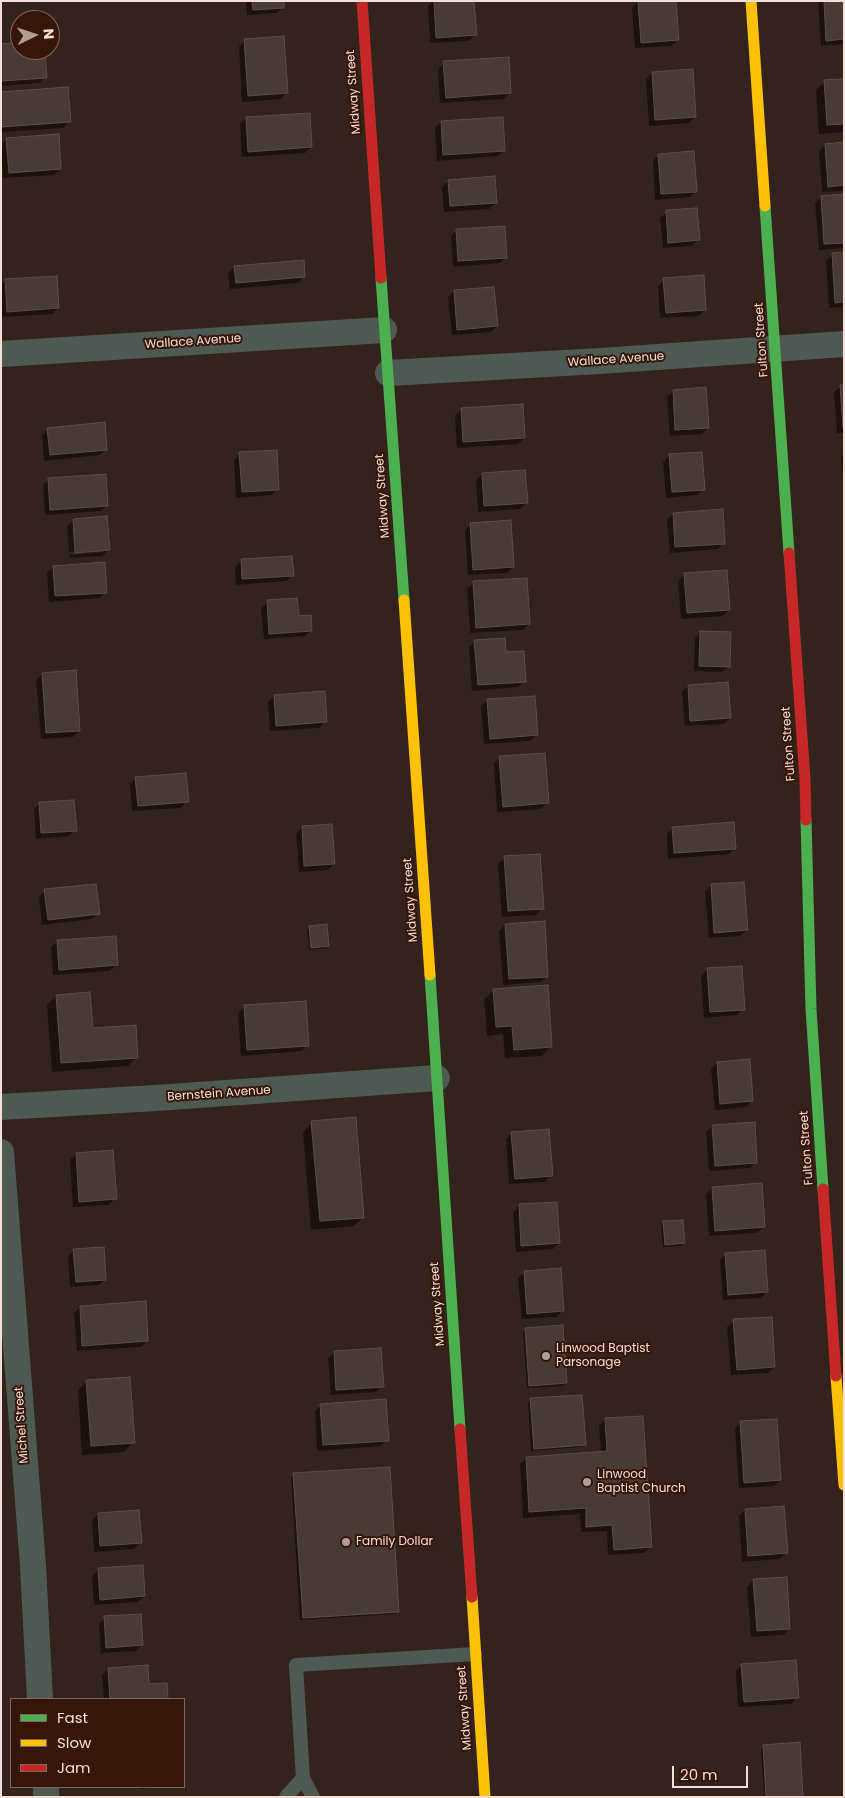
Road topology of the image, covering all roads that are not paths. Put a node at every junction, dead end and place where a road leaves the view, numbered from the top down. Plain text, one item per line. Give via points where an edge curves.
1 (362, 1) edge
2 (751, 1) edge
3 (384, 330) junction
4 (844, 344) edge
5 (776, 349) junction
6 (1, 354) edge
7 (388, 373) junction
8 (437, 1078) junction
9 (1, 1107) edge
10 (1, 1152) edge
11 (844, 1485) edge
12 (475, 1654) junction
13 (40, 1698) edge
14 (304, 1778) junction
15 (286, 1797) edge
16 (313, 1797) edge
17 (485, 1797) edge

1 - 3 street, Midway Street
2 - 5 street, Fulton Street
3 - 6 street, Wallace Avenue
3 - 7 street, Midway Street
4 - 5 street, Wallace Avenue
5 - 7 street, Wallace Avenue
5 - 11 street, Fulton Street via 805,779 811,1009
7 - 8 street, Midway Street
8 - 9 street, Bernstein Avenue
8 - 12 street, Midway Street
10 - 13 street, Michel Street
12 - 14 lane via 296,1665
12 - 17 street, Midway Street
14 - 15 lane
14 - 16 lane

